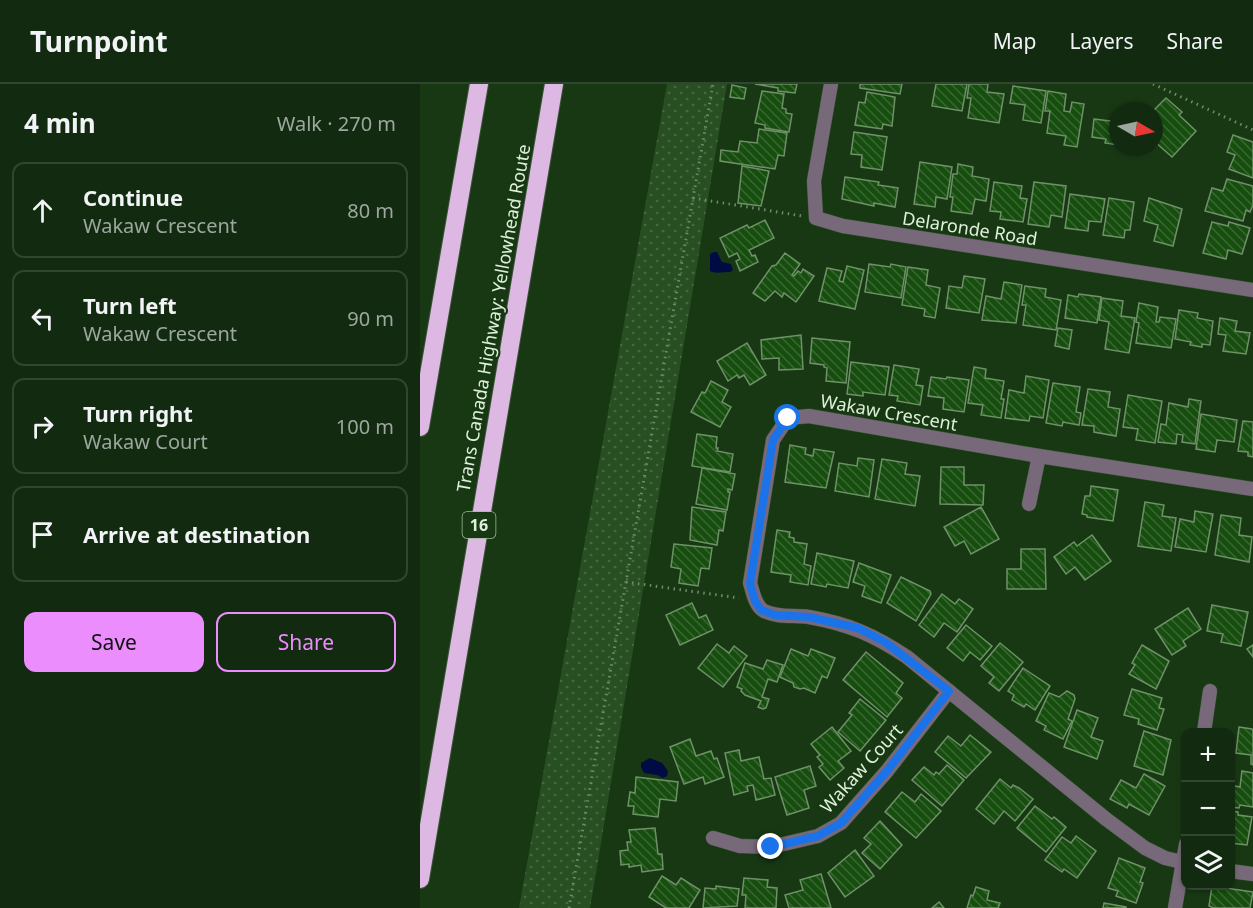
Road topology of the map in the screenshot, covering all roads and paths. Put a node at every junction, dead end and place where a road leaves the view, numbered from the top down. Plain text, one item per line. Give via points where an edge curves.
1 (472, 84) edge
2 (479, 84) edge
3 (554, 84) edge
4 (562, 84) edge
5 (713, 84) edge
6 (831, 84) edge
7 (1153, 84) edge
8 (1253, 130) edge
9 (465, 170) junction
10 (538, 171) junction
11 (693, 198) junction
12 (816, 218) junction
13 (1253, 291) edge
14 (420, 427) edge
15 (1039, 456) junction
16 (1253, 489) edge
17 (1029, 504) dead end
18 (627, 582) junction
19 (721, 595) dead end
20 (949, 691) junction
21 (1210, 691) dead end
22 (1205, 728) edge
23 (713, 838) dead end
24 (1181, 861) edge
25 (1235, 872) edge
26 (1253, 874) edge
27 (1181, 877) edge
28 (420, 879) edge
29 (569, 908) edge
30 (1175, 908) edge

1 - 9 highway
2 - 9 highway
3 - 10 highway, Trans Canada Highway: Yellowhead Route / 16
4 - 10 highway
5 - 11 path
6 - 12 street via 814,181
7 - 8 path
9 - 14 highway
10 - 28 highway, Trans Canada Highway: Yellowhead Route / 16
11 - 12 path
11 - 18 path
12 - 13 street, Delaronde Road via 854,228
15 - 16 street, Wakaw Crescent
15 - 17 street
15 - 20 street, Wakaw Crescent via 809,416 788,418 773,440 750,583 761,610 858,628 885,642
18 - 19 path
18 - 29 path
20 - 23 street, Wakaw Court via 841,823 818,836 771,847 740,846
20 - 24 street, Wakaw Crescent via 1145,848
21 - 22 street
25 - 26 street
27 - 30 street

